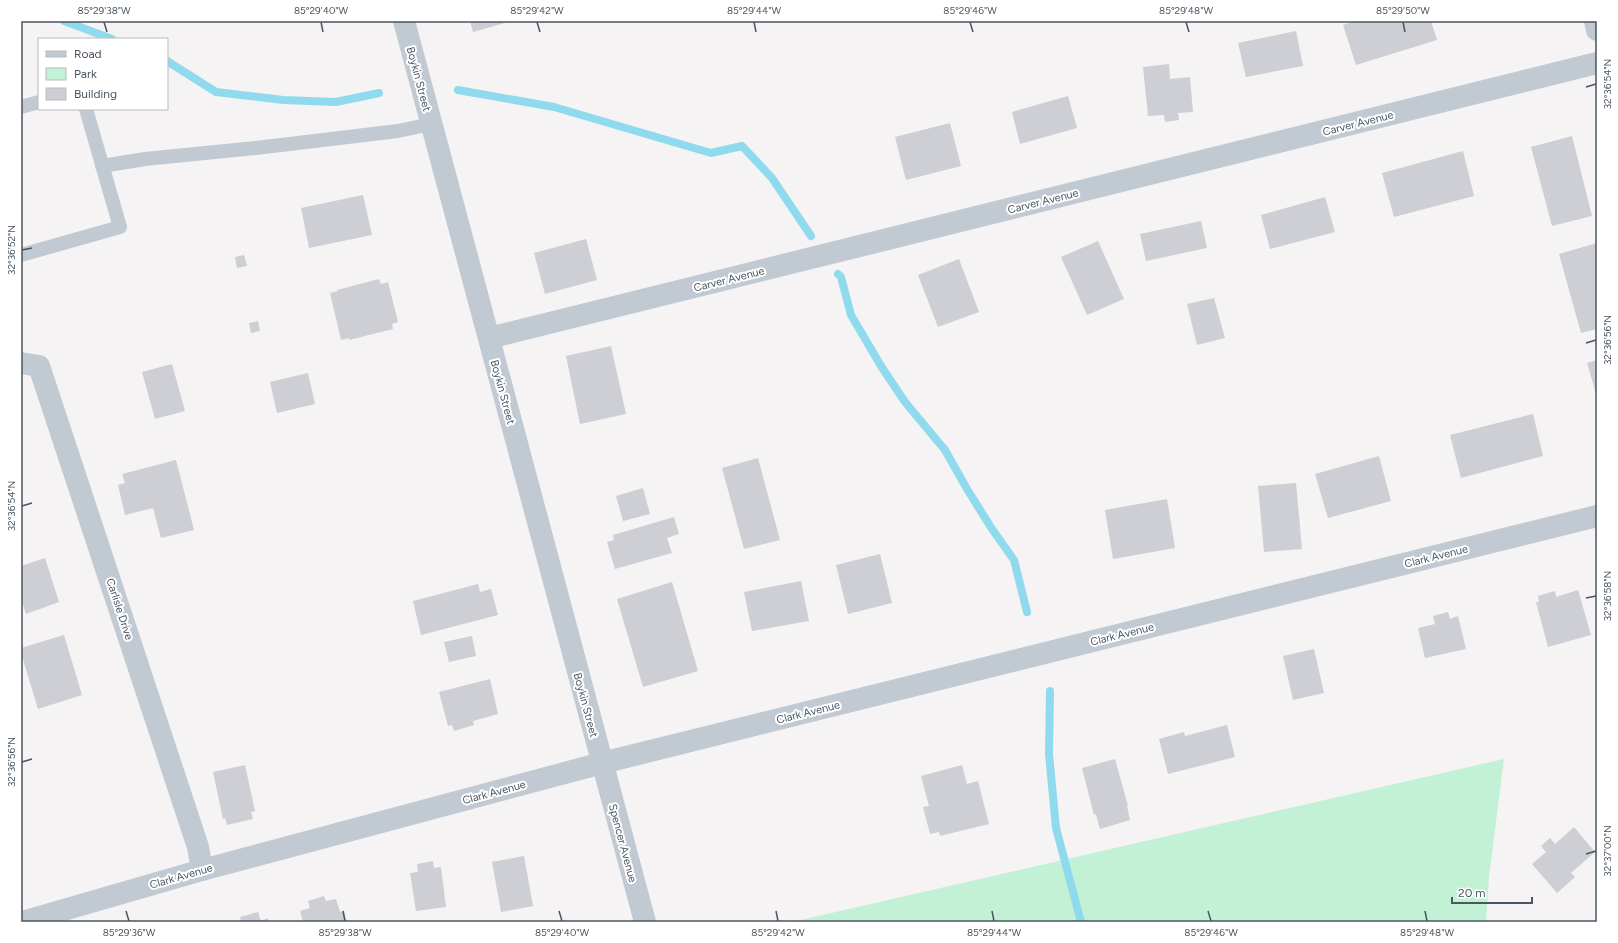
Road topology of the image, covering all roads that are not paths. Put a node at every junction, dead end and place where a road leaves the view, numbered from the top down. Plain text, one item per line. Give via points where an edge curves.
1 (404, 21) edge
2 (1595, 21) edge
3 (1597, 30) edge
4 (1597, 63) edge
5 (38, 102) edge
6 (21, 107) edge
7 (86, 110) edge
8 (431, 124) junction
9 (102, 166) junction
10 (21, 255) edge
11 (489, 338) junction
12 (21, 363) edge
13 (1597, 516) edge
14 (602, 763) junction
15 (202, 870) junction
16 (22, 922) edge
17 (645, 922) edge

1 - 8 street, Boykin Street
2 - 3 street
4 - 11 street, Carver Avenue
5 - 6 lane
7 - 9 lane
8 - 9 lane via 398,131
8 - 11 street, Boykin Street
9 - 10 lane via 120,227
11 - 14 street, Boykin Street
12 - 15 street, Carlisle Drive via 39,366 198,847
13 - 14 street, Clark Avenue
14 - 15 street, Clark Avenue
14 - 17 street, Spencer Avenue
15 - 16 street, Clark Avenue

